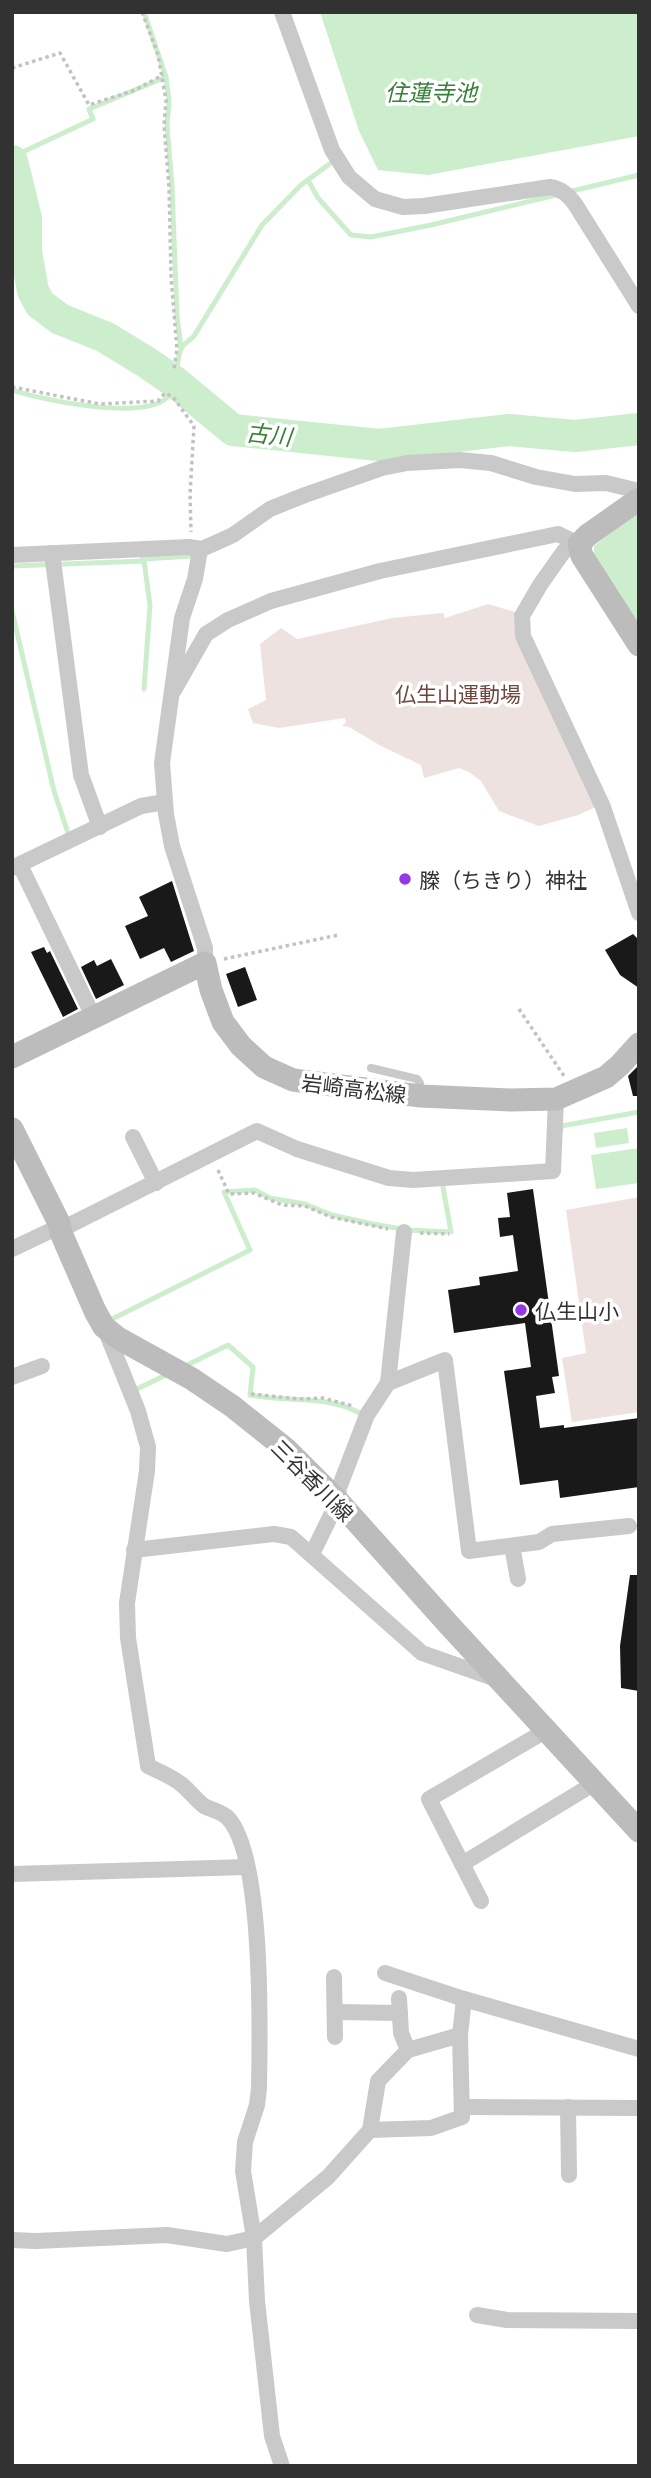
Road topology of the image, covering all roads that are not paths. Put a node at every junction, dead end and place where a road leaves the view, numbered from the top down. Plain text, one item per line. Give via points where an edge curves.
1 (282, 12) edge
2 (639, 306) edge
3 (639, 491) edge
4 (639, 499) edge
5 (579, 544) junction
6 (197, 549) junction
7 (52, 553) junction
8 (12, 555) edge
9 (639, 645) edge
10 (174, 690) junction
11 (165, 802) junction
12 (100, 827) junction
13 (16, 867) edge
14 (639, 913) edge
15 (205, 963) junction
16 (93, 1016) junction
17 (639, 1044) edge
18 (12, 1057) edge
19 (371, 1068) dead end
20 (421, 1096) junction
21 (565, 1096) junction
22 (12, 1129) edge
23 (133, 1137) dead end
24 (156, 1183) junction
25 (60, 1228) junction
26 (404, 1231) road end
27 (12, 1249) edge
28 (104, 1327) junction
29 (42, 1366) dead end
30 (12, 1377) edge
31 (388, 1383) junction
32 (338, 1501) junction
33 (629, 1526) dead end
34 (512, 1546) junction
35 (134, 1550) junction
36 (312, 1554) junction
37 (518, 1579) dead end
38 (501, 1681) junction
39 (547, 1730) junction
40 (595, 1783) junction
41 (639, 1831) edge
42 (462, 1864) junction
43 (247, 1867) junction
44 (12, 1874) edge
45 (481, 1901) dead end
46 (385, 1973) dead end
47 (334, 1977) dead end
48 (464, 1999) junction
49 (335, 2012) junction
50 (460, 2035) junction
51 (335, 2037) dead end
52 (639, 2049) edge
53 (408, 2050) junction
54 (463, 2107) junction
55 (568, 2107) junction
56 (639, 2108) edge
57 (370, 2130) junction
58 (569, 2175) dead end
59 (254, 2238) junction
60 (12, 2240) edge
61 (477, 2315) dead end
62 (639, 2321) edge
63 (282, 2466) edge

1 - 2 street via 332,150 359,187 375,199 403,207 557,188 575,204
3 - 6 street via 536,477 491,463 407,463 270,509 233,535
4 - 5 main road
5 - 9 main road via 582,556
5 - 10 street via 558,534 380,571 271,601 206,634
5 - 14 street via 564,551 540,585 522,616 523,636 603,807
6 - 7 street
6 - 10 street
7 - 8 street
7 - 12 street via 81,775
10 - 11 street via 163,746
11 - 12 street via 141,806
11 - 15 street via 172,846 205,948
12 - 13 street
13 - 16 street
15 - 16 main road
15 - 20 main road, 岩崎高松線 via 223,1022 264,1067 293,1080
16 - 18 main road
17 - 21 main road, 岩崎高松線 via 606,1077
19 - 20 lane via 417,1079
20 - 21 main road, 岩崎高松線 via 511,1100
21 - 24 street via 553,1171 389,1178 297,1149 257,1131
22 - 25 main road, 三谷香川線
23 - 24 street
24 - 25 street
25 - 27 street
25 - 28 main road, 三谷香川線
26 - 31 street
28 - 32 main road, 三谷香川線 via 232,1406 286,1449
28 - 35 street via 148,1447
29 - 30 street
31 - 32 street via 367,1415
31 - 34 street via 445,1360 469,1551
32 - 36 street
32 - 38 main road, 三谷香川線
33 - 34 street via 552,1534 539,1542
34 - 37 street
35 - 36 street via 274,1534 291,1537
35 - 43 street via 128,1638 148,1766 226,1816 243,1846
36 - 38 street via 422,1653
38 - 39 main road, 三谷香川線
39 - 40 main road, 三谷香川線
39 - 42 street via 429,1799
40 - 41 main road, 三谷香川線
40 - 42 street
42 - 45 street
43 - 44 street
43 - 59 street via 258,1956 259,2088 242,2157
46 - 48 street
47 - 49 street
48 - 50 street
48 - 52 street
49 - 51 street
49 - 53 street via 399,2006
50 - 53 street
50 - 54 street
53 - 57 street via 378,2081
54 - 55 street
54 - 57 street via 462,2118 431,2128
55 - 56 street
55 - 58 street
57 - 59 street via 328,2177
59 - 60 street via 227,2244 167,2235
59 - 63 street via 272,2436
61 - 62 street via 507,2320

